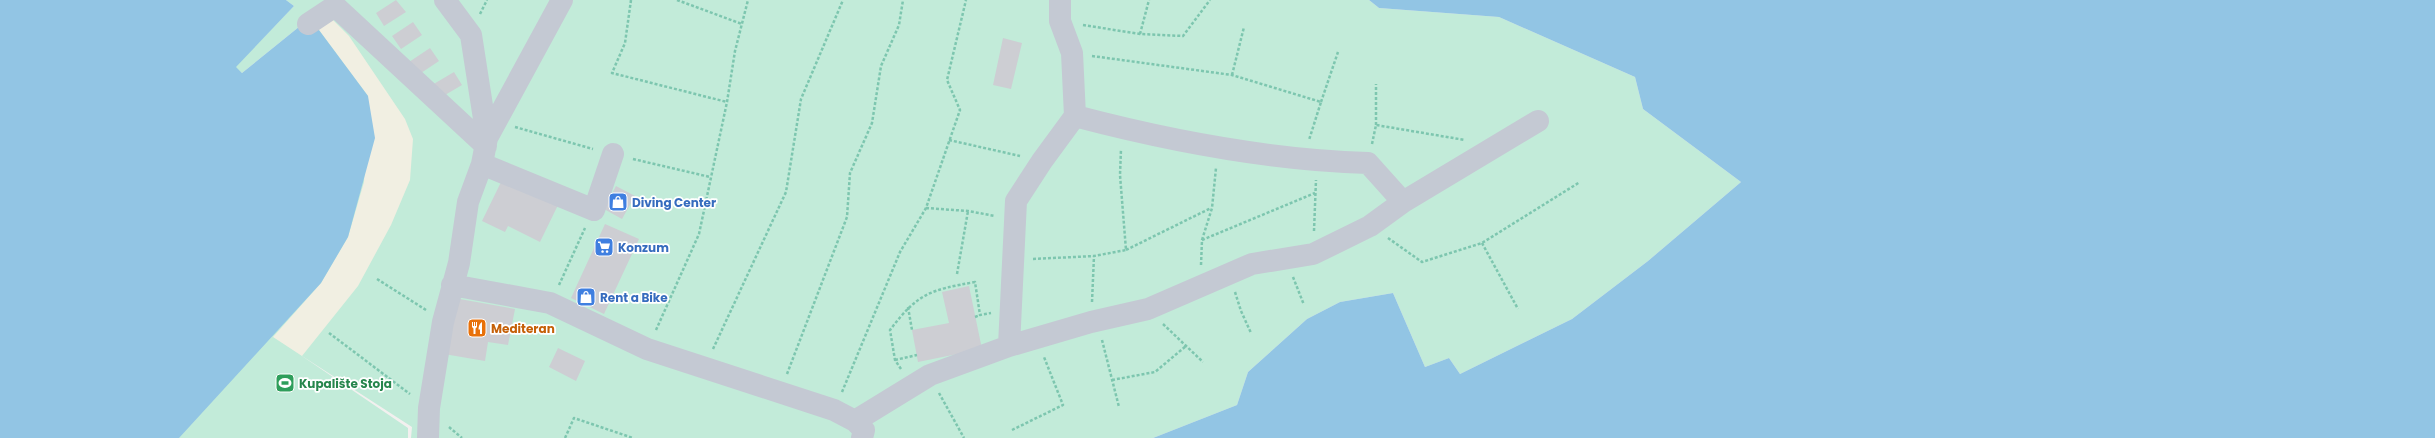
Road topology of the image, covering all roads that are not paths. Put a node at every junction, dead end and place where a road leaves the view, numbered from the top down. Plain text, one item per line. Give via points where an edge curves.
1 (445, 0) edge
2 (562, 0) edge
3 (1060, 0) edge
4 (308, 24) dead end
5 (1075, 116) junction
6 (1538, 121) dead end
7 (485, 149) junction
8 (613, 154) dead end
9 (1403, 202) junction
10 (459, 263) junction
11 (452, 285) junction
12 (484, 290) junction
13 (1009, 346) junction
14 (858, 429) edge
15 (428, 438) edge

1 - 7 lane via 471,35
2 - 7 lane
3 - 5 lane via 1060,21 1072,53
4 - 7 lane via 335,6
5 - 9 lane via 1218,147 1310,161 1368,163
5 - 13 lane via 1042,160 1016,201
6 - 9 lane
7 - 8 lane via 594,210
7 - 10 lane via 468,202
9 - 13 lane via 1370,226 1313,254 1252,264 1148,309 1094,321
10 - 11 lane
10 - 12 lane
11 - 12 lane
11 - 15 lane via 443,322 429,409
12 - 14 lane via 550,303 647,349 834,410
13 - 14 lane via 921,380

